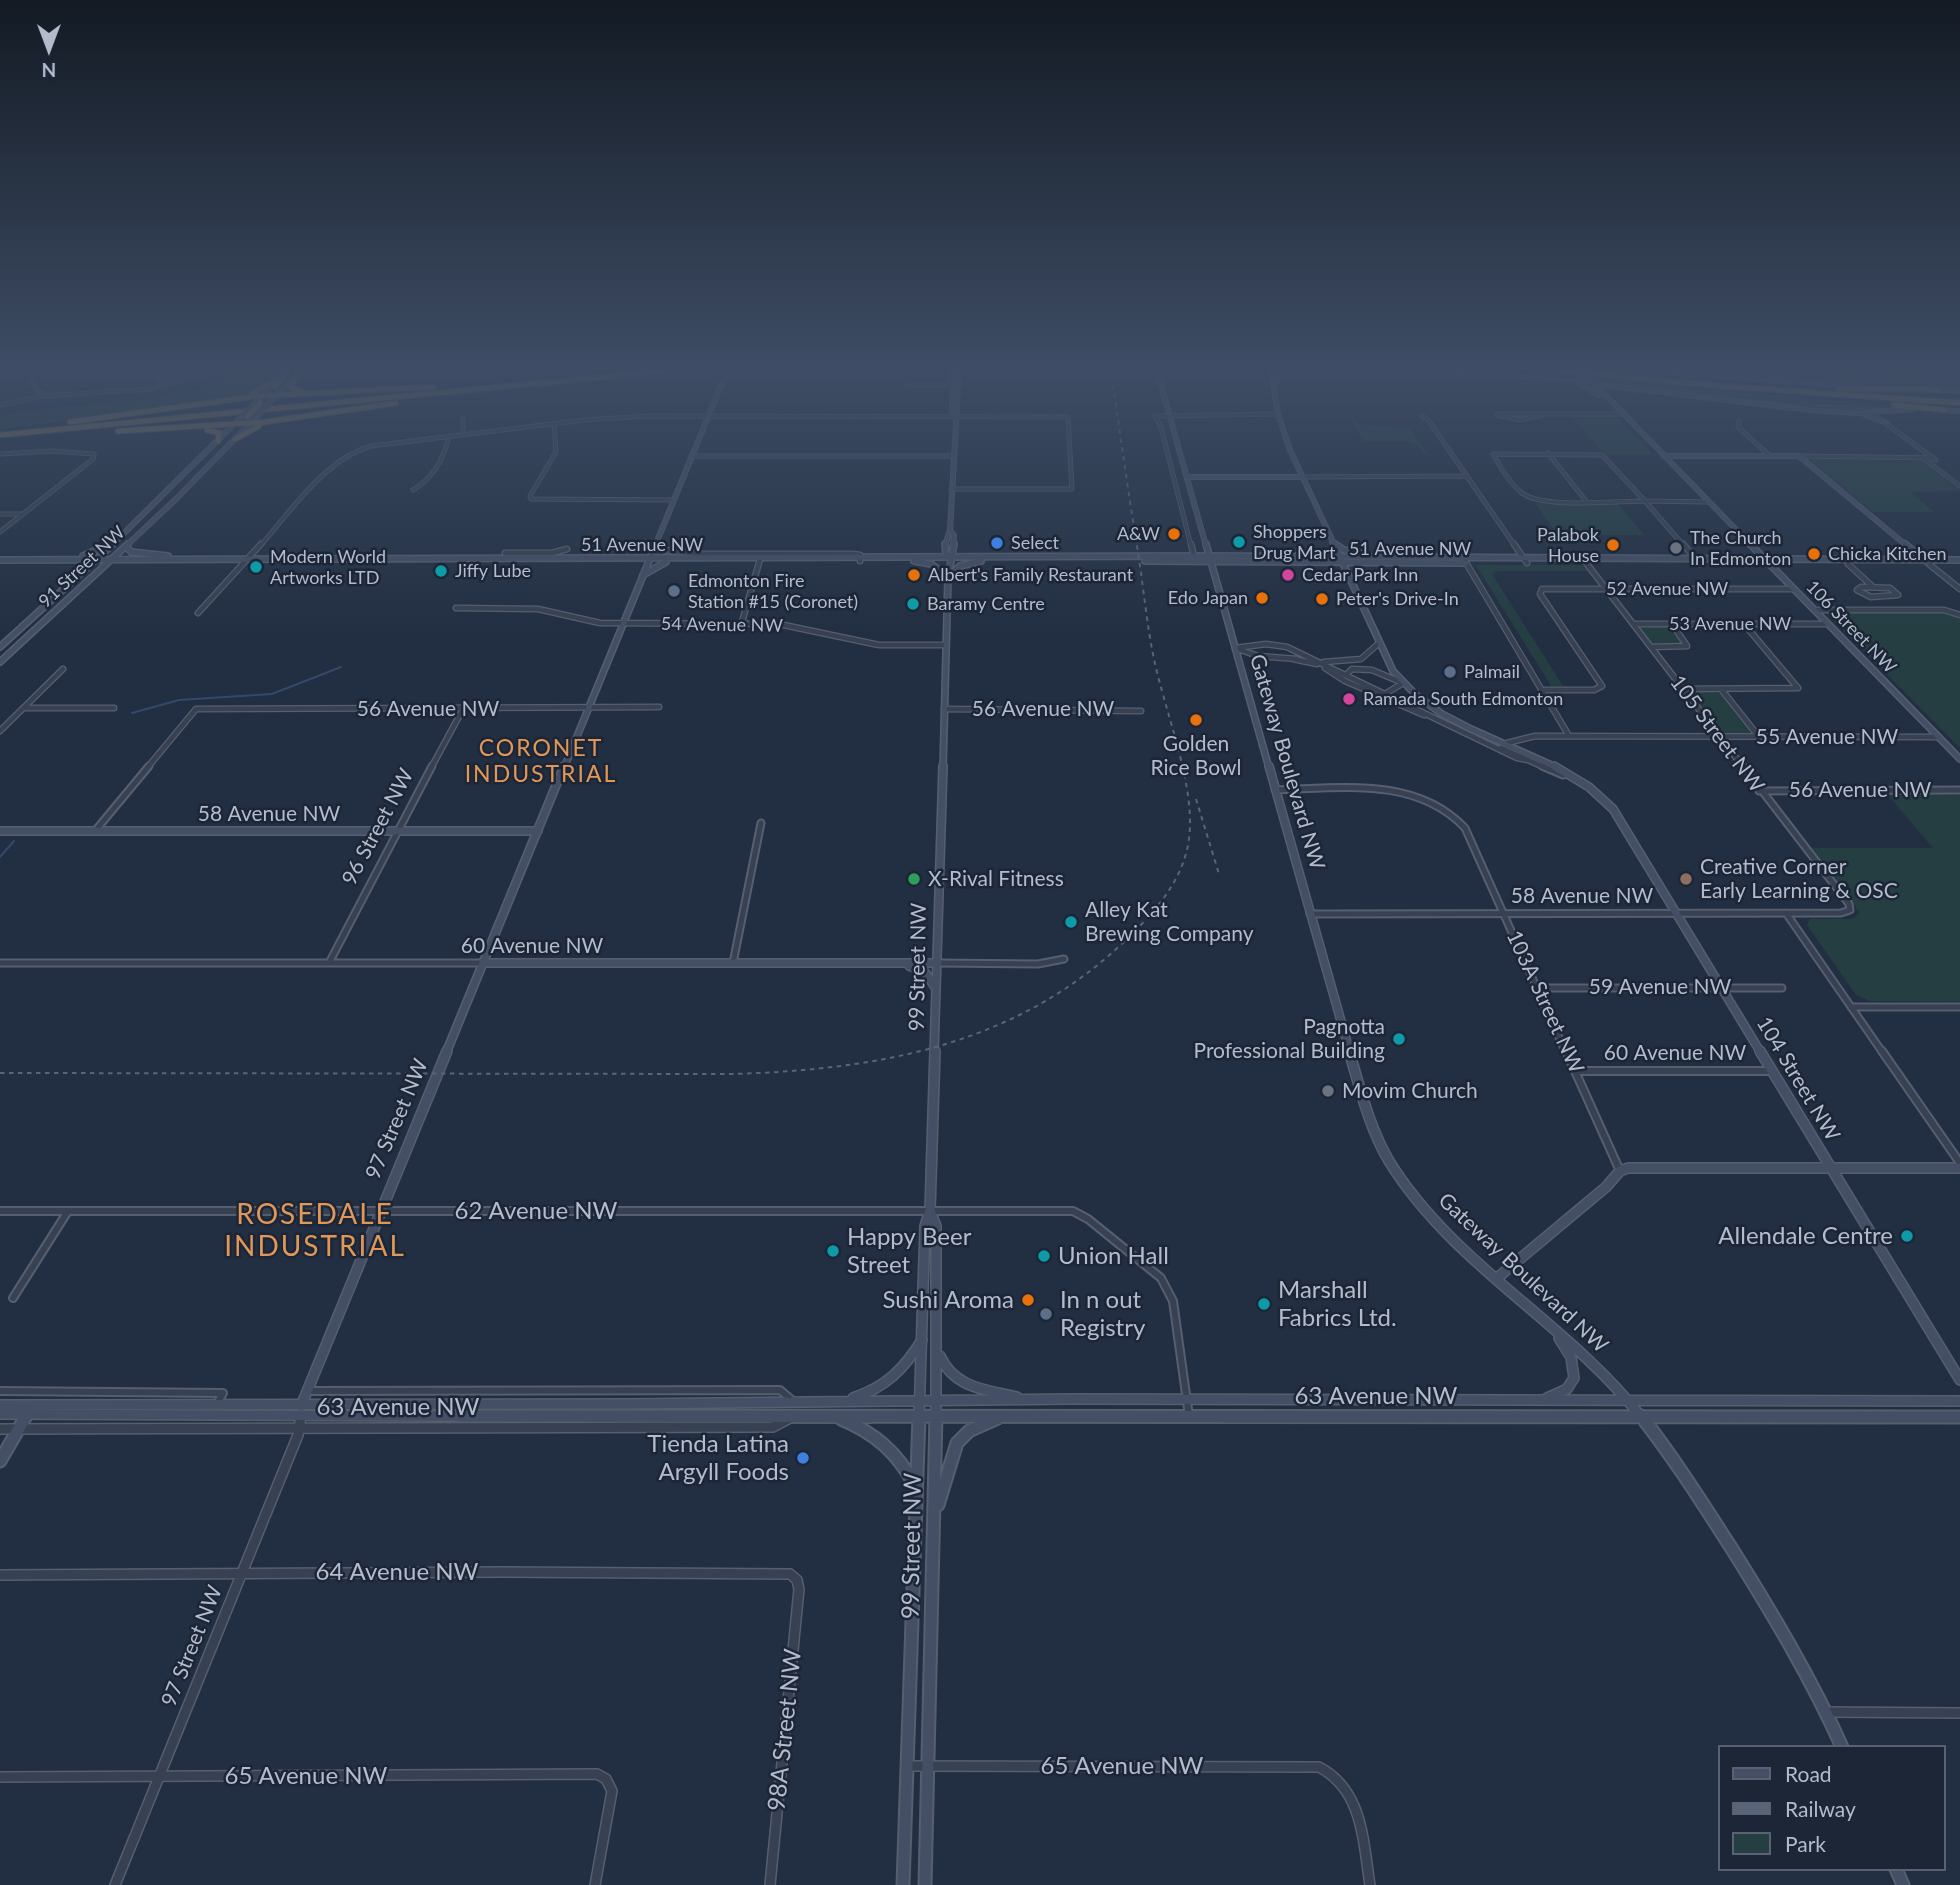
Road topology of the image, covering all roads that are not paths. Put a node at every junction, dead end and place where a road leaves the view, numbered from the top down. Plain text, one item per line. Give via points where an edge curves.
1 (93, 459) edge
2 (200, 459) edge
3 (215, 459) edge
4 (342, 459) edge
5 (441, 459) edge
6 (552, 459) edge
7 (690, 459) edge
8 (953, 459) edge
9 (1070, 459) edge
10 (1170, 459) edge
11 (1182, 459) edge
12 (1296, 459) edge
13 (1455, 459) edge
14 (1497, 459) edge
15 (1553, 459) edge
16 (1605, 459) edge
17 (1667, 459) edge
18 (1802, 459) edge
19 (1924, 459) joint
20 (1935, 459) edge
21 (1467, 476) junction
22 (1187, 477) junction
23 (1303, 477) junction
24 (1960, 486) edge
25 (951, 489) junction
26 (413, 490) dead end
27 (1182, 499) junction
28 (1192, 499) junction
29 (673, 500) junction
30 (1586, 501) junction
31 (1644, 502) junction
32 (1709, 502) junction
33 (146, 513) junction
34 (0, 514) edge
35 (23, 514) junction
36 (1500, 524) junction
37 (1490, 525) dead end
38 (950, 530) junction
39 (0, 532) edge
40 (122, 536) junction
41 (1190, 541) junction
42 (1204, 541) junction
43 (1332, 542) junction
44 (945, 544) junction
45 (954, 545) junction
46 (126, 546) junction
47 (567, 549) dead end
48 (654, 549) junction
49 (505, 553) dead end
50 (1759, 553) junction
51 (83, 556) junction
52 (172, 556) junction
53 (525, 556) junction
54 (1194, 556) junction
55 (920, 557) junction
56 (1390, 557) junction
57 (0, 558) edge
58 (111, 558) junction
59 (246, 558) junction
60 (99, 559) junction
61 (616, 559) junction
62 (649, 559) junction
63 (680, 559) junction
64 (760, 559) junction
65 (861, 559) junction
66 (950, 559) junction
67 (979, 559) junction
68 (1209, 559) junction
69 (47, 560) junction
70 (1340, 560) junction
71 (130, 561) junction
72 (914, 561) junction
73 (1180, 561) junction
74 (1464, 561) junction
75 (1525, 561) junction
76 (1749, 561) junction
77 (1585, 562) junction
78 (1699, 562) junction
79 (1928, 562) junction
80 (1960, 562) edge
81 (1371, 563) junction
82 (1769, 563) junction
83 (1848, 564) junction
84 (1213, 571) junction
85 (643, 575) junction
86 (78, 576) junction
87 (948, 577) junction
88 (1348, 577) junction
89 (81, 587) junction
90 (1872, 587) junction
91 (1606, 589) junction
92 (1794, 589) junction
93 (1960, 589) edge
94 (67, 600) junction
95 (456, 608) dead end
96 (1815, 610) junction
97 (198, 613) dead end
98 (1960, 615) edge
99 (742, 622) junction
100 (623, 624) junction
101 (1633, 624) junction
102 (1672, 624) junction
103 (1744, 624) junction
104 (1828, 624) junction
105 (1378, 644) junction
106 (946, 645) junction
107 (1287, 647) junction
108 (1651, 647) junction
109 (0, 648) edge
110 (1235, 648) junction
111 (1295, 651) junction
112 (1280, 658) junction
113 (1291, 659) junction
114 (1318, 661) junction
115 (0, 662) edge
116 (63, 668) dead end
117 (1346, 673) junction
118 (1345, 681) junction
119 (1403, 683) junction
120 (1601, 688) joint
121 (1682, 689) junction
122 (1541, 690) junction
123 (1721, 690) junction
124 (1387, 693) junction
125 (1379, 697) junction
126 (659, 707) dead end
127 (23, 708) junction
128 (114, 708) dead end
129 (463, 709) junction
130 (588, 709) junction
131 (944, 709) junction
132 (1141, 711) dead end
133 (1433, 719) junction
134 (0, 731) edge
135 (1569, 736) junction
136 (1717, 736) junction
137 (1759, 737) junction
138 (1939, 737) junction
139 (1507, 743) junction
140 (1960, 759) edge
141 (1275, 790) junction
142 (1960, 790) edge
143 (1759, 791) junction
144 (1602, 797) junction
145 (761, 823) dead end
146 (0, 831) edge
147 (95, 831) junction
148 (397, 831) junction
149 (538, 831) junction
150 (1850, 908) joint
151 (1310, 914) junction
152 (1504, 914) junction
153 (1678, 914) junction
154 (1786, 914) junction
155 (1064, 959) dead end
156 (0, 963) edge
157 (329, 963) junction
158 (484, 963) junction
159 (733, 963) junction
160 (899, 963) junction
161 (937, 964) junction
162 (1723, 987) junction
163 (1537, 988) junction
164 (1782, 988) dead end
165 (936, 990) junction
166 (1852, 1007) junction
167 (1958, 1007) edge
168 (1960, 1013) edge
169 (1577, 1071) junction
170 (1773, 1071) junction
171 (1960, 1165) edge
172 (1831, 1167) junction
173 (1620, 1171) junction
174 (930, 1210) junction
175 (0, 1211) edge
176 (68, 1211) junction
177 (380, 1211) junction
178 (1497, 1278) junction
179 (13, 1298) dead end
180 (1553, 1329) junction
181 (922, 1339) junction
182 (938, 1349) junction
183 (1960, 1380) edge
184 (0, 1391) edge
185 (40, 1391) junction
186 (306, 1391) junction
187 (1028, 1399) junction
188 (920, 1400) junction
189 (937, 1400) junction
190 (1186, 1400) junction
191 (1542, 1400) junction
192 (793, 1401) junction
193 (843, 1401) junction
194 (1628, 1401) junction
195 (1960, 1401) edge
196 (217, 1404) junction
197 (0, 1405) edge
198 (30, 1410) junction
199 (301, 1410) junction
200 (0, 1414) edge
201 (792, 1416) junction
202 (834, 1417) junction
203 (1642, 1417) junction
204 (1960, 1417) edge
205 (919, 1418) junction
206 (936, 1418) junction
207 (999, 1418) junction
208 (1189, 1418) junction
209 (300, 1428) junction
210 (0, 1429) edge
211 (19, 1429) junction
212 (0, 1461) edge
213 (916, 1490) junction
214 (934, 1516) junction
215 (242, 1574) junction
216 (0, 1575) edge
217 (793, 1577) joint
218 (1826, 1712) junction
219 (1960, 1713) edge
220 (1841, 1745) edge
221 (907, 1766) junction
222 (928, 1766) junction
223 (160, 1776) junction
224 (0, 1777) edge
225 (116, 1885) edge
226 (595, 1885) edge
227 (770, 1885) edge
228 (903, 1885) edge
229 (925, 1885) edge
230 (1370, 1885) edge

1 - 35 street
2 - 33 main road, 91 Street NW
3 - 46 main road, 91 Street NW
4 - 59 street
5 - 26 street
6 - 29 street via 531,499
7 - 29 main road, 97 Street NW
8 - 25 main road
9 - 25 street via 1072,489
10 - 27 street
11 - 22 main road, Gateway Boulevard NW
12 - 23 main road, 104 Street NW
13 - 21 street
14 - 30 street via 1527,496
15 - 30 street
16 - 31 street
17 - 32 main road, 106 Street NW
18 - 79 main road
19 - 20 street
19 - 24 street
21 - 23 street
21 - 36 street
22 - 23 main road
22 - 28 main road, Gateway Boulevard NW
23 - 43 main road, 104 Street NW
25 - 38 main road
27 - 28 street
27 - 41 street
28 - 42 main road, Gateway Boulevard NW
29 - 48 main road, 97 Street NW
30 - 31 street
31 - 32 street
31 - 78 street
32 - 50 main road, 106 Street NW
33 - 40 main road, 91 Street NW
33 - 58 main road
34 - 35 street
35 - 39 street
36 - 37 street
36 - 75 street
38 - 44 main road
38 - 45 main road
40 - 51 main road
40 - 60 main road, 91 Street NW
41 - 42 street
41 - 54 street
42 - 68 main road, Gateway Boulevard NW
43 - 56 main road via 1349,551
43 - 70 main road, 104 Street NW
44 - 55 main road via 936,553
44 - 66 main road, 99 Street NW
45 - 66 main road, 99 Street NW
45 - 67 main road via 959,552
46 - 52 main road via 132,552
46 - 58 main road, 91 Street NW
47 - 53 street, 51 Avenue NW
48 - 62 main road, 97 Street NW
48 - 65 street, 51 Avenue NW via 703,554 852,554
49 - 53 street, 51 Avenue NW
50 - 76 main road
50 - 82 main road, 106 Street NW
51 - 57 main road, 51 Avenue NW
51 - 60 main road, 51 Avenue NW
52 - 58 main road, 51 Avenue NW
52 - 59 main road, 51 Avenue NW
53 - 59 main road, 51 Avenue NW
53 - 61 main road, 51 Avenue NW
54 - 67 main road, 51 Avenue NW
54 - 68 main road, 51 Avenue NW
54 - 73 main road
55 - 65 main road, 51 Avenue NW
55 - 66 main road, 51 Avenue NW
56 - 70 main road, 51 Avenue NW
56 - 74 main road, 51 Avenue NW
57 - 69 main road, 51 Avenue NW
58 - 60 main road, 51 Avenue NW
58 - 71 main road, 51 Avenue NW
58 - 89 main road, 91 Street NW
59 - 71 main road, 51 Avenue NW
59 - 97 street
60 - 69 main road, 51 Avenue NW
60 - 86 main road, 91 Street NW
60 - 94 main road
61 - 62 main road, 51 Avenue NW
61 - 85 main road via 636,565
62 - 63 main road, 51 Avenue NW
62 - 85 main road, 97 Street NW
63 - 64 main road, 51 Avenue NW
63 - 85 main road
64 - 65 main road, 51 Avenue NW
64 - 99 street
65 - 72 main road, 51 Avenue NW
66 - 67 main road, 51 Avenue NW
66 - 72 main road, 51 Avenue NW
66 - 87 main road, 99 Street NW
67 - 73 main road, 51 Avenue NW
67 - 87 main road
68 - 70 main road, 51 Avenue NW
68 - 73 main road, 51 Avenue NW
68 - 84 main road, Gateway Boulevard NW
69 - 86 main road via 78,565
70 - 81 main road, 51 Avenue NW
70 - 88 main road, 104 Street NW
71 - 89 main road via 113,566
72 - 87 main road via 931,564
73 - 84 main road via 1202,564
74 - 75 main road, 51 Avenue NW
74 - 81 main road, 51 Avenue NW
74 - 122 street
75 - 77 main road, 51 Avenue NW
76 - 78 main road, 51 Avenue NW
76 - 82 main road, 51 Avenue NW
77 - 78 main road, 51 Avenue NW
77 - 91 street, 105 Street NW
78 - 82 main road, 51 Avenue NW
79 - 80 main road, 51 Avenue NW
79 - 82 main road, 51 Avenue NW
79 - 83 main road, 51 Avenue NW
79 - 93 street
81 - 88 main road via 1355,565
82 - 83 main road, 51 Avenue NW
82 - 92 main road, 106 Street NW
83 - 90 street
84 - 110 main road, Gateway Boulevard NW
85 - 100 main road, 97 Street NW
86 - 109 main road, 91 Street NW
87 - 106 main road, 99 Street NW
88 - 105 main road, 104 Street NW
89 - 94 main road, 91 Street NW
90 - 90 street via 1857,590 1871,597 1898,595 1886,587
91 - 92 street, 52 Avenue NW
91 - 101 street, 105 Street NW
91 - 120 street, 52 Avenue NW via 1540,590
92 - 96 main road, 106 Street NW
94 - 115 main road, 91 Street NW
95 - 100 street, 54 Avenue NW via 538,609 590,622
96 - 98 street via 1944,610
96 - 104 main road, 106 Street NW
99 - 100 street, 54 Avenue NW
99 - 106 street, 54 Avenue NW via 786,625 879,645
100 - 130 main road, 97 Street NW
101 - 102 street, 53 Avenue NW
101 - 108 street, 105 Street NW
102 - 103 street, 53 Avenue NW
102 - 108 street via 1687,645
103 - 104 street, 53 Avenue NW
103 - 123 street via 1799,687
104 - 138 main road, 106 Street NW
105 - 114 street via 1362,659
105 - 119 main road, 104 Street NW
106 - 131 main road, 99 Street NW
107 - 110 street
107 - 111 street
107 - 112 street via 1277,651
108 - 121 street, 105 Street NW
110 - 112 street
110 - 141 main road, Gateway Boulevard NW
111 - 113 street
111 - 114 street
112 - 113 street
113 - 114 street
113 - 118 street via 1320,665
114 - 117 street
116 - 127 street
117 - 118 street
117 - 119 street via 1364,668
117 - 124 street
118 - 125 street
119 - 124 street
119 - 139 main road, 104 Street NW via 1444,713
120 - 122 street
121 - 123 street
121 - 136 street, 105 Street NW
122 - 135 street
123 - 137 street
124 - 125 street
124 - 133 street
125 - 133 street
126 - 130 street, 56 Avenue NW
127 - 128 street
127 - 134 street
129 - 130 street, 56 Avenue NW
129 - 147 street, 56 Avenue NW via 196,709
129 - 148 street, 96 Street NW
130 - 149 main road, 97 Street NW
131 - 132 street, 56 Avenue NW
131 - 161 main road, 99 Street NW
133 - 144 street via 1572,779
135 - 136 street, 55 Avenue NW
135 - 139 street, 55 Avenue NW via 1532,736
136 - 137 street, 55 Avenue NW
136 - 143 street, 105 Street NW
137 - 138 street, 55 Avenue NW
138 - 140 main road, 106 Street NW
139 - 144 main road, 104 Street NW via 1574,775
141 - 151 main road, Gateway Boulevard NW
141 - 152 street, 103A Street NW via 1399,790 1419,796 1457,818 1465,828
142 - 143 street, 56 Avenue NW
143 - 150 street, 105 Street NW
144 - 153 main road, 104 Street NW
145 - 159 street
146 - 147 main road, 58 Avenue NW
147 - 148 main road, 58 Avenue NW
148 - 149 main road, 58 Avenue NW
148 - 157 street, 96 Street NW
149 - 158 main road, 97 Street NW
150 - 154 street, 58 Avenue NW via 1841,914
151 - 152 street, 58 Avenue NW
151 - 178 main road, Gateway Boulevard NW via 1382,1149 1418,1202
152 - 153 street, 58 Avenue NW
152 - 163 street, 103A Street NW
153 - 154 street, 58 Avenue NW
153 - 162 main road, 104 Street NW
154 - 166 street
155 - 161 street, 60 Avenue NW via 1038,964
156 - 157 street, 60 Avenue NW
157 - 158 street, 60 Avenue NW
158 - 159 main road, 60 Avenue NW
158 - 177 main road, 97 Street NW
159 - 160 main road, 60 Avenue NW
160 - 161 main road, 60 Avenue NW
160 - 165 main road via 925,972
161 - 165 main road, 99 Street NW
162 - 163 street, 59 Avenue NW
162 - 164 street, 59 Avenue NW
162 - 170 main road, 104 Street NW
163 - 169 street, 103A Street NW
165 - 174 main road, 99 Street NW
166 - 167 street
166 - 171 street
167 - 168 street
169 - 170 street, 60 Avenue NW
169 - 173 street, 103A Street NW
170 - 172 main road, 104 Street NW
171 - 172 main road
172 - 173 main road via 1637,1167
172 - 183 main road, 104 Street NW
173 - 178 main road
174 - 177 street, 62 Avenue NW
174 - 181 main road, 99 Street NW via 925,1226
174 - 182 main road, 99 Street NW via 936,1226
174 - 190 street, 62 Avenue NW via 1073,1211 1088,1219 1166,1284 1174,1307
175 - 176 street, 62 Avenue NW
176 - 177 street, 62 Avenue NW
176 - 179 street
177 - 186 main road, 97 Street NW
178 - 180 main road, Gateway Boulevard NW
180 - 191 main road via 1571,1357 1574,1378 1567,1389
180 - 194 main road, Gateway Boulevard NW
181 - 188 main road, 99 Street NW
181 - 193 main road via 888,1382
182 - 187 main road via 943,1366 955,1379
182 - 189 main road, 99 Street NW
184 - 185 street
185 - 196 street via 223,1393
185 - 198 street
186 - 192 street, 63 Avenue NW via 780,1390
186 - 199 main road, 97 Street NW
187 - 189 main road, 63 Avenue NW
187 - 190 main road, 63 Avenue NW
188 - 189 main road, 63 Avenue NW
188 - 193 main road, 63 Avenue NW
188 - 205 main road, 99 Street NW
189 - 206 main road, 99 Street NW
190 - 191 main road, 63 Avenue NW
190 - 208 street
191 - 194 main road, 63 Avenue NW
192 - 193 main road, 63 Avenue NW
192 - 199 main road, 63 Avenue NW
194 - 195 main road, 63 Avenue NW
194 - 203 main road, Gateway Boulevard NW
196 - 198 main road, 63 Avenue NW
196 - 199 main road, 63 Avenue NW
197 - 198 main road, 63 Avenue NW
198 - 199 main road, 63 Avenue NW
198 - 200 main road, 63 Avenue NW
198 - 211 main road
199 - 201 main road, 63 Avenue NW
199 - 209 street, 97 Street NW
201 - 202 main road, 63 Avenue NW
201 - 209 street, 63 Avenue NW via 774,1427
202 - 205 main road, 63 Avenue NW
202 - 213 main road via 873,1432 892,1449
203 - 204 main road, 63 Avenue NW
203 - 208 main road, 63 Avenue NW
203 - 218 main road, Gateway Boulevard NW via 1748,1576
205 - 206 main road, 63 Avenue NW
205 - 213 main road, 99 Street NW
206 - 207 main road, 63 Avenue NW
206 - 214 main road, 99 Street NW
207 - 208 main road, 63 Avenue NW
207 - 214 main road via 969,1431 957,1443
209 - 211 street, 63 Avenue NW
209 - 215 street, 97 Street NW
210 - 211 street, 63 Avenue NW
211 - 212 main road
213 - 221 main road, 99 Street NW
214 - 222 main road, 99 Street NW
215 - 216 street, 64 Avenue NW
215 - 217 street, 64 Avenue NW via 780,1573
215 - 223 street, 97 Street NW
217 - 227 street, 98A Street NW via 799,1589
218 - 219 street
218 - 220 main road, Gateway Boulevard NW
221 - 222 street, 65 Avenue NW
221 - 228 main road, 99 Street NW
222 - 229 main road, 99 Street NW
222 - 230 street, 65 Avenue NW via 1310,1766 1335,1775 1346,1786 1355,1807
223 - 224 street, 65 Avenue NW
223 - 225 street, 97 Street NW
223 - 226 street, 65 Avenue NW via 597,1774 609,1783 611,1795

